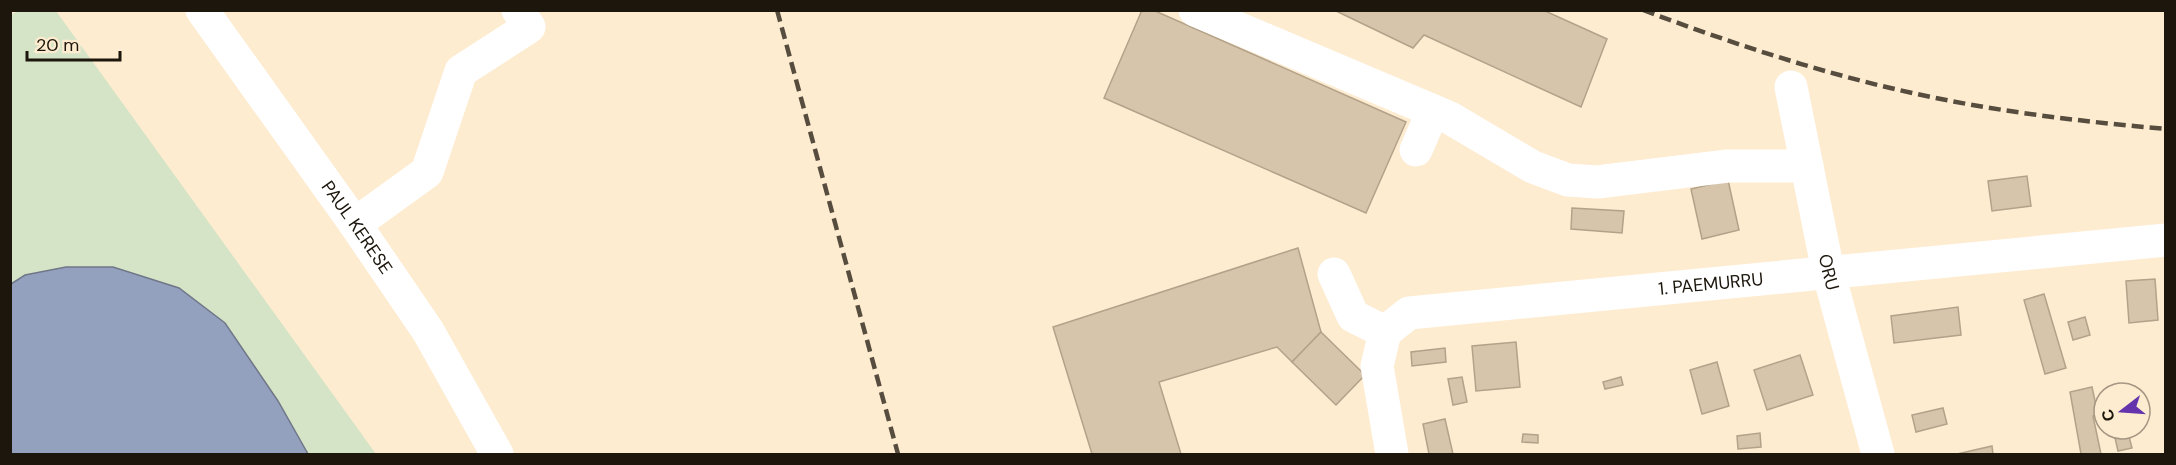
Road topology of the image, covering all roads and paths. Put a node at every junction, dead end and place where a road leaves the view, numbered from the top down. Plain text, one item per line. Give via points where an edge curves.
1 (201, 10) edge
2 (518, 10) edge
3 (1195, 10) edge
4 (1791, 87) dead end
5 (1433, 111) junction
6 (1416, 150) dead end
7 (1807, 166) junction
8 (355, 224) junction
9 (2166, 240) edge
10 (1828, 272) junction
11 (1334, 274) dead end
12 (1385, 332) junction
13 (497, 454) edge
14 (1392, 454) edge
15 (1878, 454) edge

1 - 8 main road, PAUL KERESE
2 - 8 main road via 529,27 461,71 427,172
3 - 5 main road
4 - 7 main road, ORU
5 - 6 main road
5 - 7 main road via 1533,167 1568,180 1597,182 1728,166
7 - 10 main road, ORU
8 - 13 main road, PAUL KERESE via 428,332
9 - 10 main road, 1. PAEMURRU
10 - 12 main road, 1. PAEMURRU via 1409,313
10 - 15 main road, ORU
11 - 12 main road via 1353,316
12 - 14 main road via 1377,366

